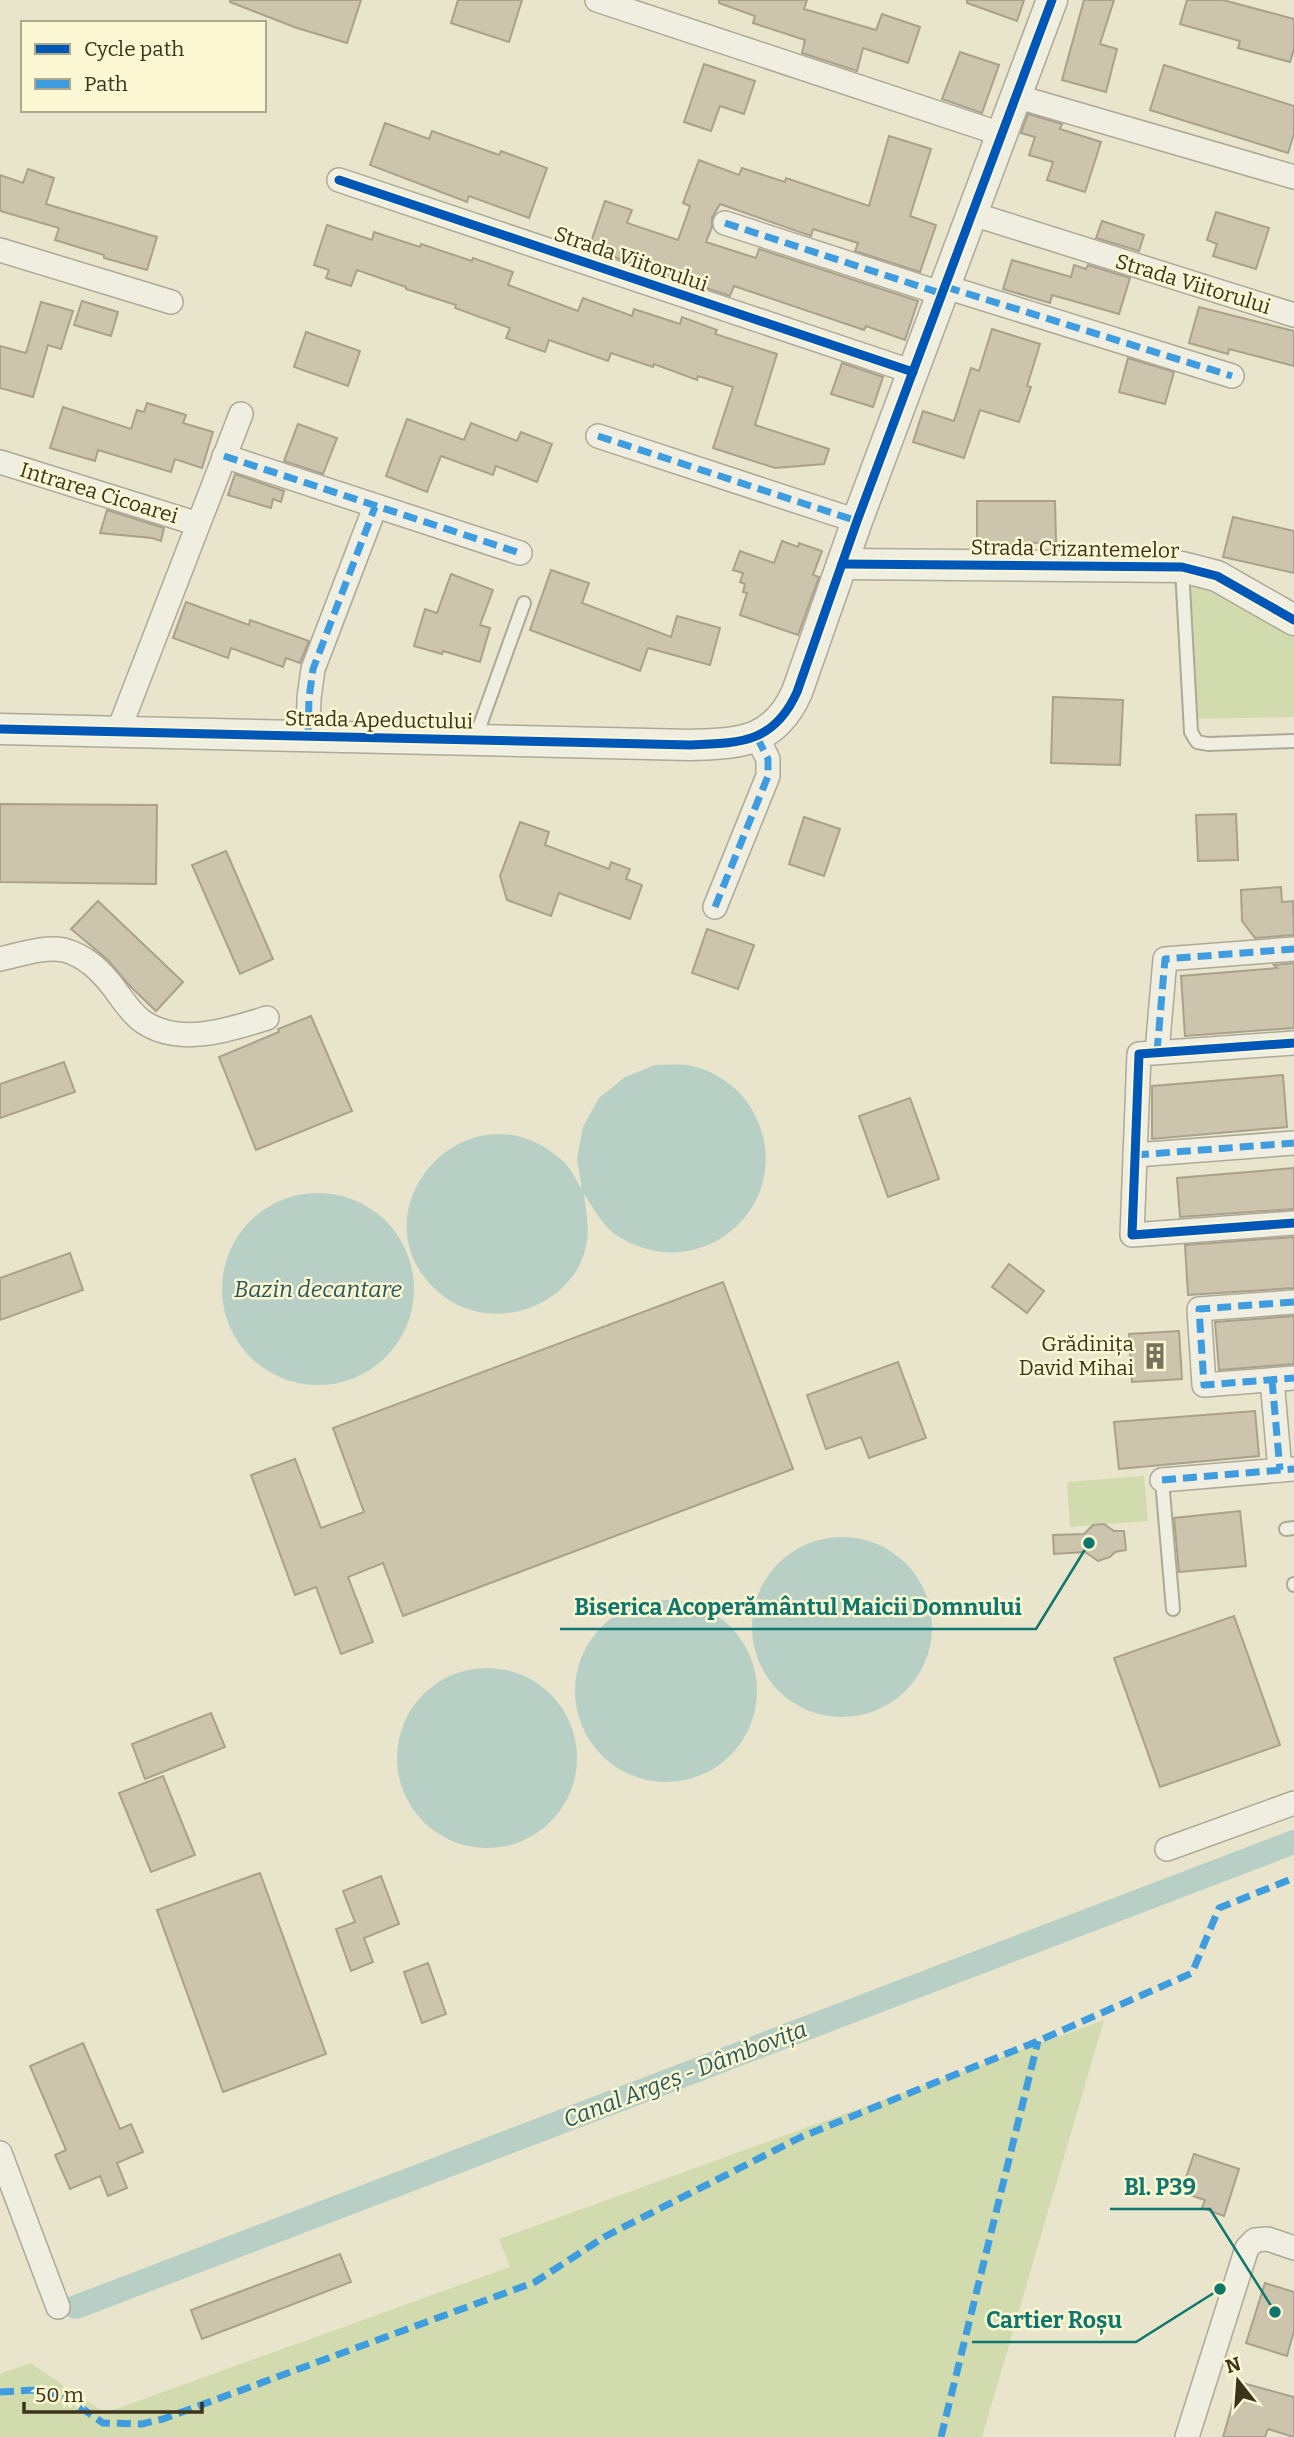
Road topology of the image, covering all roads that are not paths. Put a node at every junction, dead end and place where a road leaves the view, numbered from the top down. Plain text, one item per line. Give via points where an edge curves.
1 (597, 0) edge
2 (1052, 0) edge
3 (1015, 96) junction
4 (1000, 134) junction
5 (1294, 177) edge
6 (339, 180) dead end
7 (973, 214) junction
8 (725, 223) dead end
9 (0, 250) edge
10 (944, 291) junction
11 (172, 302) dead end
12 (1294, 315) edge
13 (913, 372) junction
14 (1232, 376) dead end
15 (241, 414) dead end
16 (598, 436) dead end
17 (224, 456) junction
18 (0, 462) edge
19 (375, 507) junction
20 (857, 521) junction
21 (198, 524) junction
22 (520, 554) dead end
23 (842, 564) junction
24 (1182, 567) junction
25 (524, 603) dead end
26 (1294, 620) edge
27 (0, 729) edge
28 (118, 732) junction
29 (308, 736) junction
30 (757, 737) junction
31 (475, 739) junction
32 (1294, 741) edge
33 (715, 908) dead end
34 (1294, 949) edge
35 (0, 959) edge
36 (267, 1018) dead end
37 (1294, 1043) edge
38 (1157, 1052) junction
39 (1294, 1143) edge
40 (1135, 1155) junction
41 (1294, 1223) edge
42 (1294, 1302) edge
43 (1283, 1379) edge
44 (1287, 1470) edge
45 (1162, 1480) joint
46 (1173, 1609) dead end
47 (1294, 1803) edge
48 (1167, 1849) dead end
49 (0, 2153) edge
50 (1294, 2248) edge
51 (58, 2307) dead end
52 (1187, 2437) edge

1 - 4 street
2 - 3 street
3 - 4 street
3 - 5 street
4 - 7 street
6 - 13 street, Strada Viitorului
7 - 10 street
7 - 12 street, Strada Viitorului
8 - 10 street
9 - 11 street
10 - 13 street
10 - 14 street
13 - 20 street
15 - 17 street
16 - 20 street
17 - 19 street
17 - 21 street
18 - 21 street, Intrarea Cicoarei
19 - 22 street
19 - 29 street via 313,669
20 - 23 street
21 - 28 street
23 - 24 street, Strada Crizantemelor
23 - 30 street via 789,711
24 - 26 street, Strada Crizantemelor via 1217,576
24 - 32 lane via 1191,732 1197,741 1208,744
25 - 31 lane
27 - 28 street, Strada Apeductului
28 - 29 street, Strada Apeductului
29 - 31 street, Strada Apeductului
30 - 31 street, Strada Apeductului via 691,745
30 - 33 street via 768,759 768,776
34 - 38 street via 1165,959
35 - 36 street via 61,950 82,957 101,971 141,1021 163,1031 226,1030
37 - 38 street
38 - 40 street via 1139,1054
39 - 40 street
40 - 41 street via 1132,1235
42 - 43 street via 1199,1310 1204,1385
43 - 44 street
44 - 45 street
45 - 46 lane
47 - 48 street
49 - 51 street
50 - 52 street via 1268,2239 1255,2240 1247,2248

